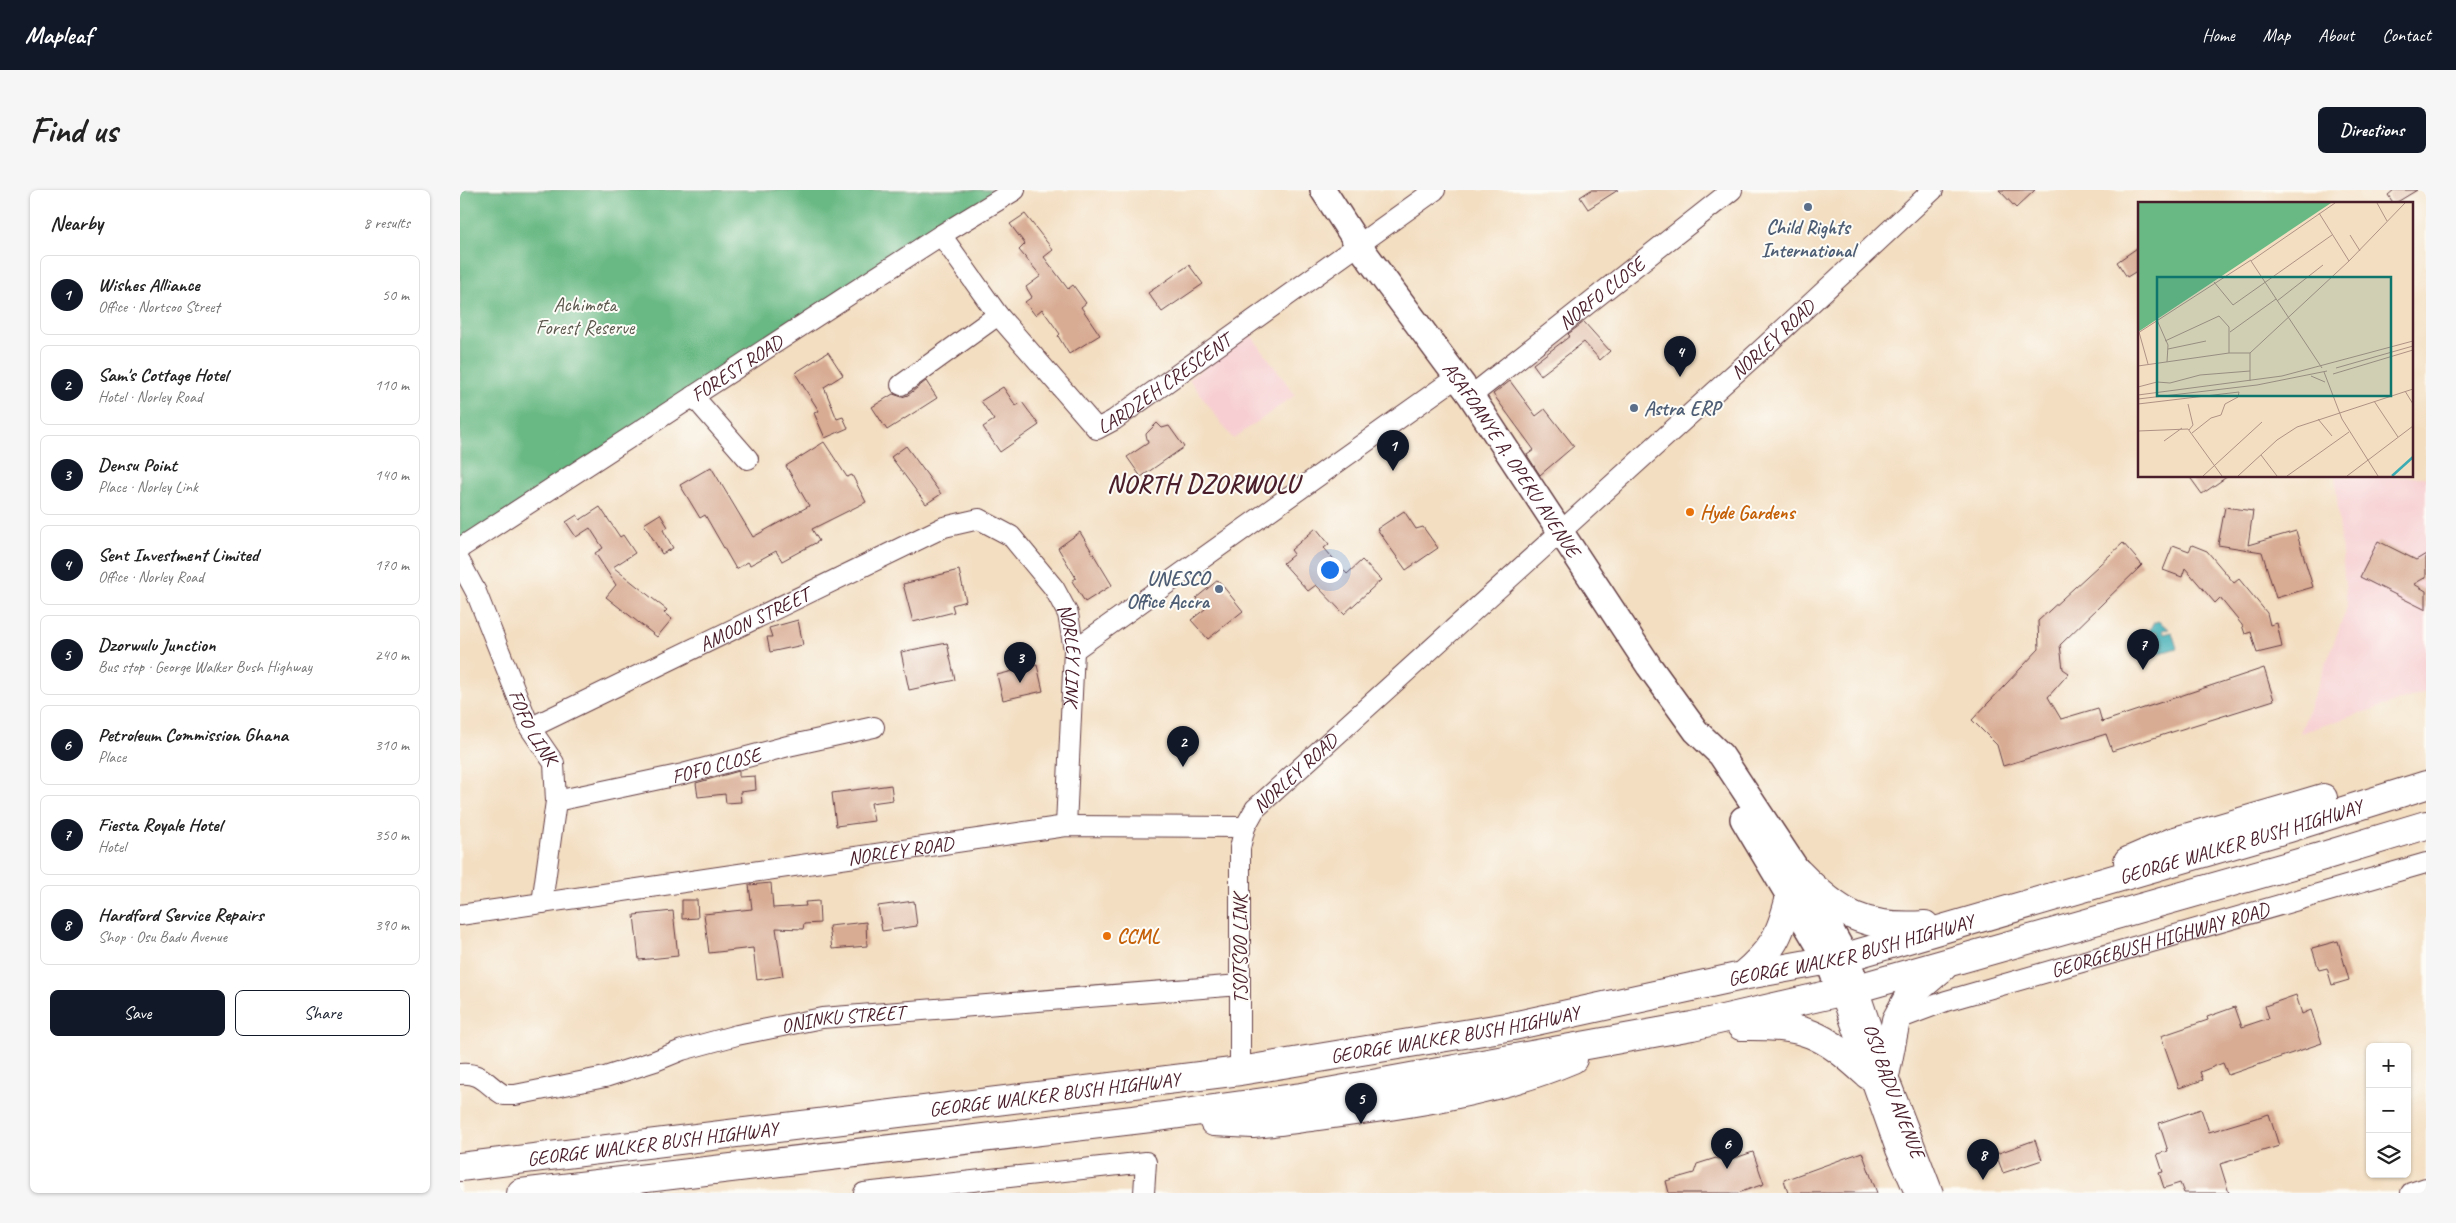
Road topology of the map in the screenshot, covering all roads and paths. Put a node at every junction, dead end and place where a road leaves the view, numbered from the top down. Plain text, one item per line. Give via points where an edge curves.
1 (1015, 190) edge
2 (1323, 190) edge
3 (1436, 190) edge
4 (1732, 190) edge
5 (1933, 190) edge
6 (941, 236) junction
7 (1358, 244) junction
8 (998, 315) junction
9 (901, 385) dead end
10 (1464, 386) junction
11 (693, 396) junction
12 (748, 460) dead end
13 (979, 519) joint
14 (1560, 532) junction
15 (460, 548) edge
16 (460, 562) edge
17 (1074, 650) junction
18 (874, 727) dead end
19 (530, 728) junction
20 (2426, 773) edge
21 (2426, 785) edge
22 (556, 800) junction
23 (2426, 825) edge
24 (1066, 826) junction
25 (1245, 827) junction
26 (2426, 863) edge
27 (1794, 885) junction
28 (2053, 898) junction
29 (542, 903) junction
30 (460, 915) edge
31 (1966, 923) junction
32 (1837, 959) junction
33 (1950, 962) junction
34 (1742, 976) junction
35 (1240, 985) junction
36 (1849, 990) junction
37 (1896, 1020) junction
38 (1692, 1026) junction
39 (1240, 1071) junction
40 (1877, 1073) junction
41 (460, 1074) edge
42 (460, 1166) edge
43 (2426, 1188) edge
44 (521, 1193) edge
45 (864, 1193) edge
46 (1144, 1193) edge
47 (1915, 1193) edge
48 (1933, 1193) edge
49 (2411, 1193) edge

1 - 6 street, FOREST ROAD
2 - 7 main road, ASAFOANYE A. OPEKU AVENUE
3 - 7 street
4 - 10 street, NORFO CLOSE
5 - 14 street, NORLEY ROAD
6 - 8 street, LARDZEH CRESCENT
6 - 11 street, FOREST ROAD
7 - 8 street, LARDZEH CRESCENT via 1097,429
7 - 10 main road, ASAFOANYE A. OPEKU AVENUE
8 - 9 street
10 - 14 main road, ASAFOANYE A. OPEKU AVENUE
10 - 17 street, NORFO CLOSE
11 - 12 street
11 - 15 street, FOREST ROAD
13 - 17 street, NORLEY LINK via 1011,536 1054,588 1068,614
13 - 19 street, AMOON STREET via 944,527
14 - 25 street, NORLEY ROAD via 1255,809
14 - 27 main road, ASAFOANYE A. OPEKU AVENUE via 1649,666 1696,731 1721,755
16 - 19 street, FOFO LINK via 476,592
17 - 24 street, NORLEY LINK
18 - 22 street, FOFO CLOSE via 683,774
19 - 22 street, FOFO LINK via 554,763
20 - 28 highway via 2390,779 2172,842
21 - 28 highway, GEORGE WALKER BUSH HIGHWAY
22 - 29 street, FOFO LINK
23 - 33 highway, GEORGE WALKER BUSH HIGHWAY
24 - 25 street, NORLEY ROAD
24 - 29 street, NORLEY ROAD
25 - 35 street, TSOTSOO LINK via 1240,848
26 - 37 street, GEORGEBUSH HIGHWAY ROAD via 1946,1001
27 - 31 highway via 1868,922 1896,927
27 - 32 main road, ASAFOANYE A. OPEKU AVENUE
27 - 34 highway via 1782,930 1764,958
28 - 31 highway, GEORGE WALKER BUSH HIGHWAY
29 - 30 street, NORLEY ROAD
31 - 32 highway, GEORGE WALKER BUSH HIGHWAY
32 - 34 highway, GEORGE WALKER BUSH HIGHWAY
32 - 36 main road, ASAFOANYE A. OPEKU AVENUE
33 - 36 highway, GEORGE WALKER BUSH HIGHWAY
33 - 37 highway via 1909,996
34 - 39 highway, GEORGE WALKER BUSH HIGHWAY via 1513,1026
35 - 39 street, TSOTSOO LINK
35 - 41 street, ONINKU STREET via 822,1018 736,1035 605,1077 516,1095 504,1095 471,1073
36 - 38 highway, GEORGE WALKER BUSH HIGHWAY
36 - 40 street, OSU BADU AVENUE
37 - 40 highway
38 - 40 highway via 1779,1025 1815,1034
38 - 44 highway, GEORGE WALKER BUSH HIGHWAY via 1623,1039 1526,1078 1407,1104 1254,1124 1150,1118
39 - 42 highway, GEORGE WALKER BUSH HIGHWAY
40 - 47 street, OSU BADU AVENUE
40 - 48 street, OSU BADU AVENUE
43 - 49 street
45 - 46 street via 1146,1162

